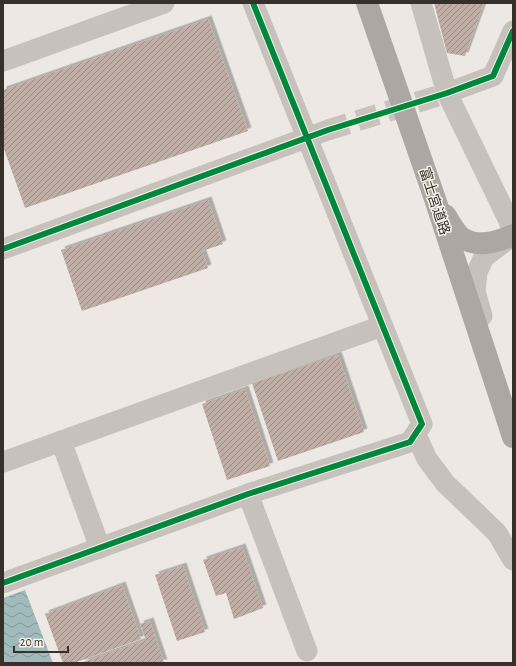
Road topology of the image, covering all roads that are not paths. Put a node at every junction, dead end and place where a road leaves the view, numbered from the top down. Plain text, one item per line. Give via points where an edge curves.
1 (164, 3) edge
2 (253, 3) edge
3 (367, 3) edge
4 (421, 3) edge
5 (513, 31) edge
6 (3, 61) edge
7 (447, 93) junction
8 (328, 130) tunnel mouth
9 (307, 138) junction
10 (435, 199) junction
11 (513, 235) edge
12 (3, 248) edge
13 (382, 326) junction
14 (500, 400) junction
15 (416, 435) junction
16 (513, 437) edge
17 (61, 441) junction
18 (3, 462) edge
19 (248, 494) junction
20 (100, 548) junction
21 (513, 560) edge
22 (3, 583) edge
23 (307, 651) dead end

1 - 6 street
2 - 9 street
3 - 10 highway, 富士宮道路
4 - 7 street
5 - 7 street via 493,76
7 - 11 street via 509,221
8 - 9 street
9 - 12 street
9 - 13 street
10 - 11 highway via 461,238 472,242 494,243
10 - 14 highway, 富士宮道路
11 - 14 street via 484,257 477,272 475,291 497,372
13 - 15 street via 422,424
13 - 17 street
14 - 16 highway, 富士宮道路
15 - 19 street via 410,442
15 - 21 street via 427,459 445,483 497,533
17 - 18 street
17 - 20 street
19 - 20 street
19 - 23 street
20 - 22 street

